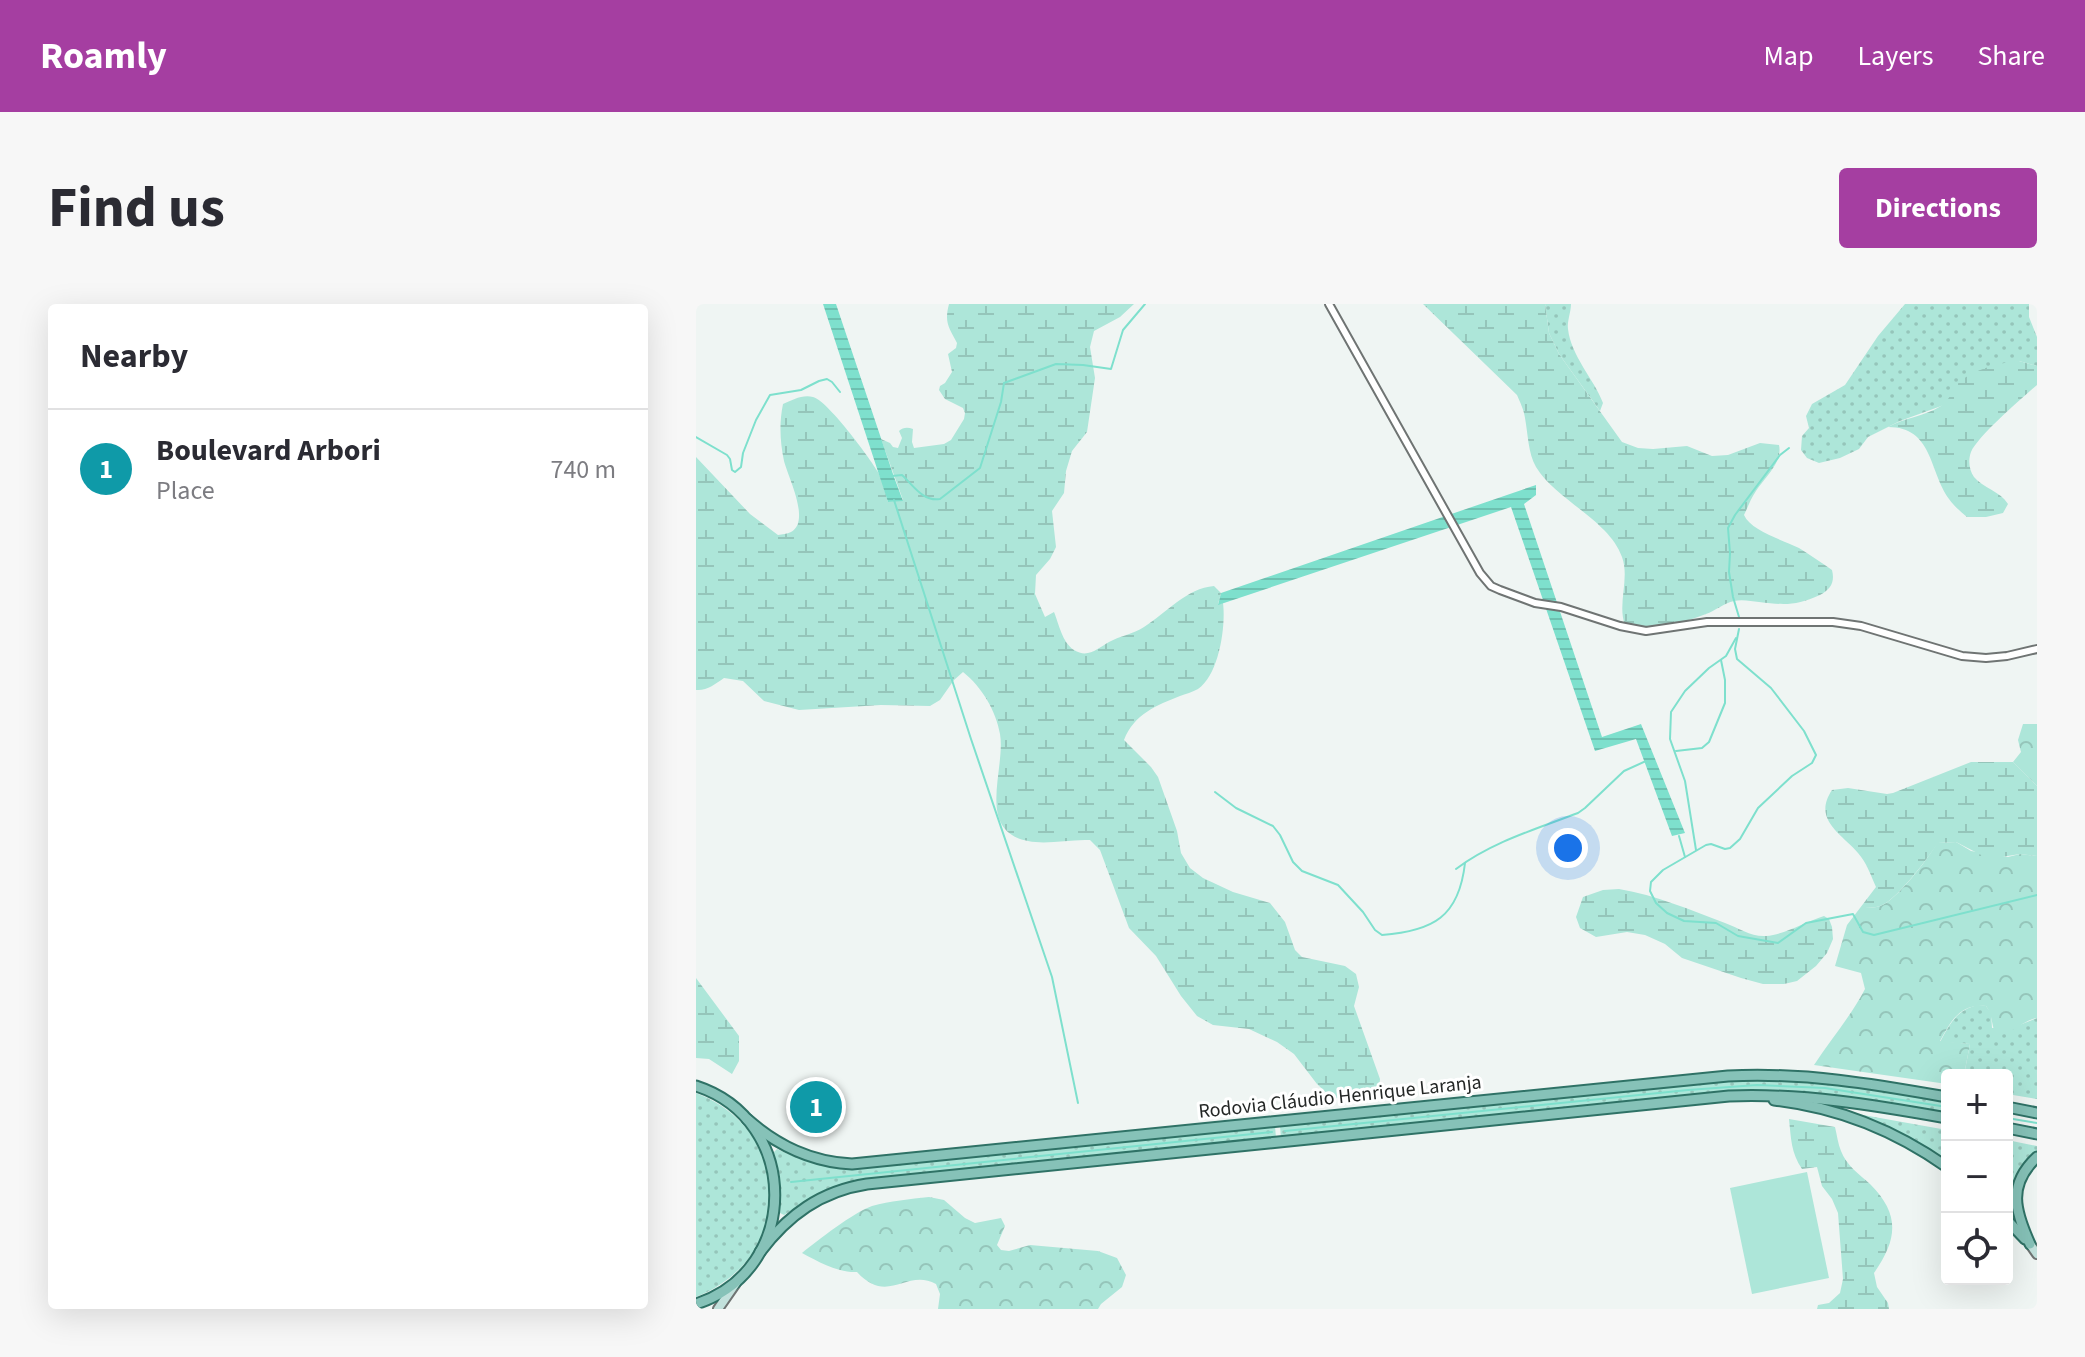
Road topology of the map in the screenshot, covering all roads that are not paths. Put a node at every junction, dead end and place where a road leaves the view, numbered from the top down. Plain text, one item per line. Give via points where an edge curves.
1 (1329, 304) edge
2 (2037, 649) edge
3 (696, 1086) edge
4 (1941, 1096) edge
5 (1707, 1098) junction
6 (2013, 1108) edge
7 (2037, 1113) edge
8 (1941, 1117) edge
9 (747, 1119) junction
10 (2013, 1129) edge
11 (2037, 1134) edge
12 (2037, 1157) edge
13 (1941, 1163) edge
14 (2013, 1226) edge
15 (2030, 1244) junction
16 (760, 1252) junction
17 (2037, 1254) edge
18 (740, 1278) junction
19 (696, 1304) edge
20 (718, 1309) edge

1 - 2 street via 1491,586 1535,603 1655,631 1707,622 1833,622 1962,656 1986,658
3 - 9 main road, Rodovia Cláudio Henrique Laranja via 722,1098
4 - 9 main road, Rodovia Cláudio Henrique Laranja via 1819,1077 1728,1076 864,1164 807,1156 775,1141
5 - 8 main road, Rodovia Cláudio Henrique Laranja via 1817,1097
5 - 13 main road via 1781,1101 1836,1113 1888,1132
5 - 16 main road, Rodovia Cláudio Henrique Laranja via 867,1184 804,1208
6 - 7 main road
9 - 16 main road via 769,1157 776,1189 772,1222
10 - 11 main road
12 - 15 main road via 2022,1176 2016,1199
14 - 15 main road
15 - 17 main road
16 - 18 main road, Rodovia Cláudio Henrique Laranja
18 - 19 main road
18 - 20 main road

